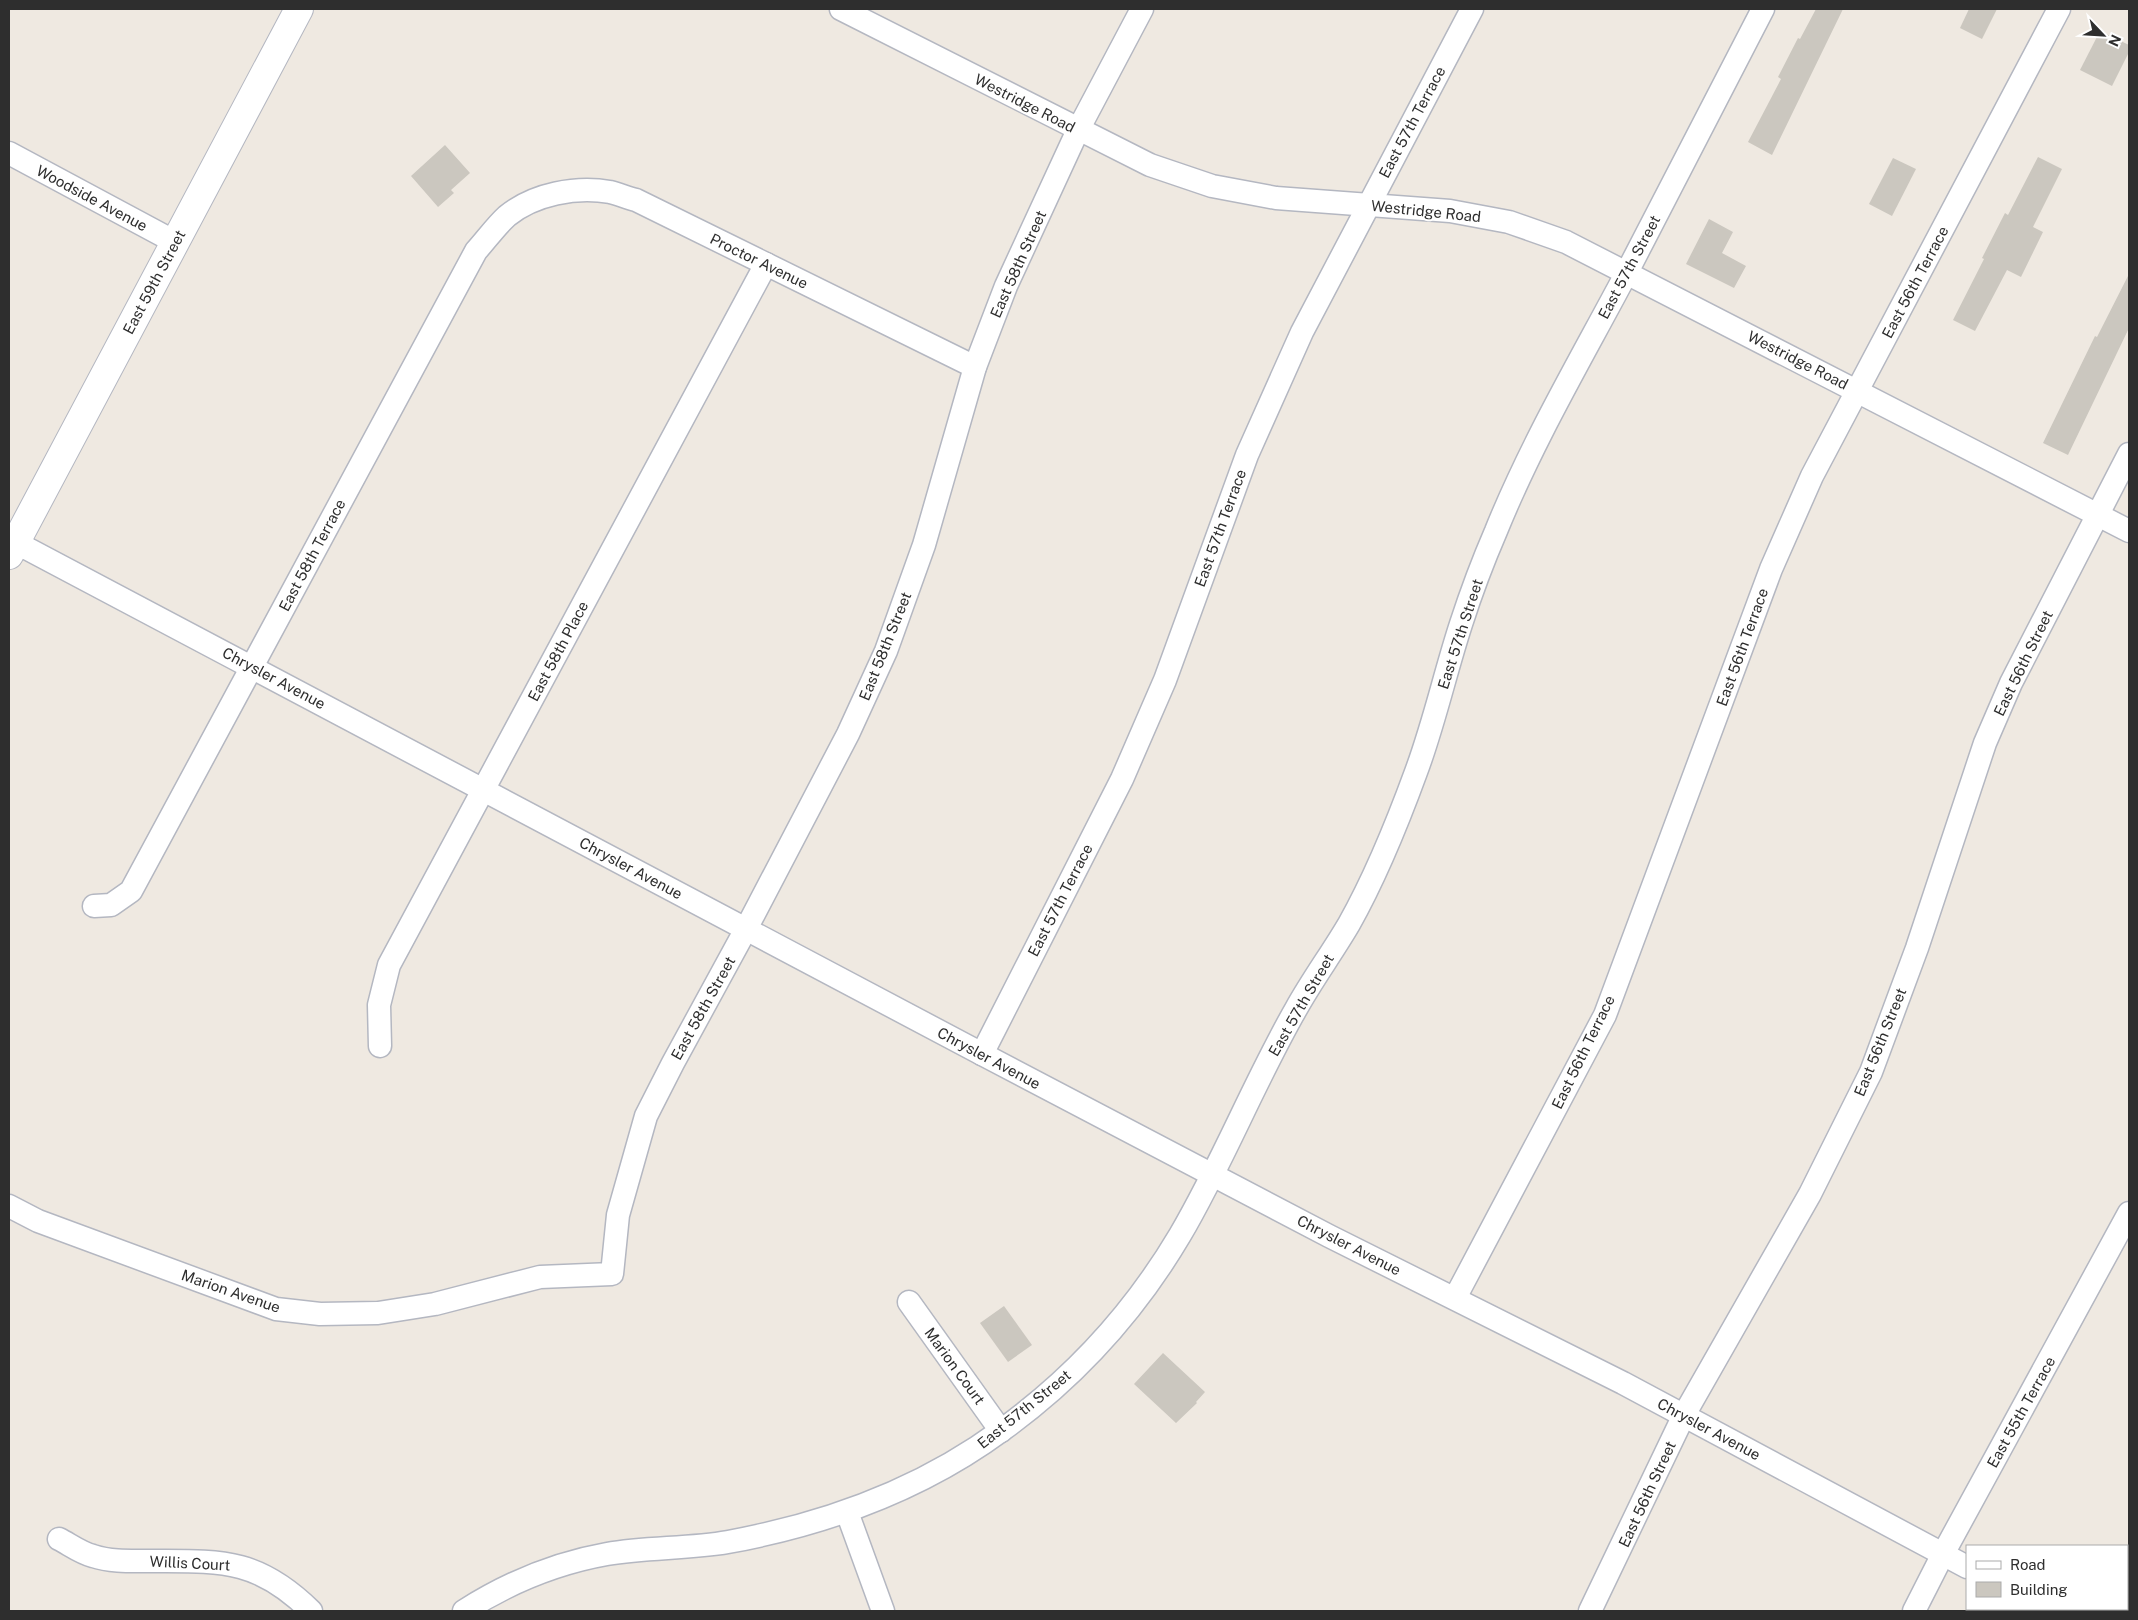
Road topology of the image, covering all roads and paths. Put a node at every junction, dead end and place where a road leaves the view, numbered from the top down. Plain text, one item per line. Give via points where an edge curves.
1 (299, 9) edge
2 (841, 9) edge
3 (1142, 9) edge
4 (1472, 9) edge
5 (1763, 9) edge
6 (2059, 9) edge
7 (1078, 130) junction
8 (9, 153) edge
9 (536, 201) joint
10 (1369, 205) junction
11 (175, 242) junction
12 (766, 264) junction
13 (1627, 272) junction
14 (975, 367) junction
15 (1858, 391) junction
16 (2129, 454) edge
17 (2098, 515) junction
18 (2129, 531) edge
19 (12, 548) edge
20 (252, 666) junction
21 (483, 789) junction
22 (94, 906) dead end
23 (746, 929) junction
24 (380, 1046) dead end
25 (982, 1054) junction
26 (1212, 1174) junction
27 (9, 1206) edge
28 (2129, 1213) edge
29 (612, 1274) joint
30 (1455, 1298) junction
31 (909, 1302) dead end
32 (1684, 1415) junction
33 (1001, 1431) junction
34 (847, 1512) junction
35 (59, 1539) dead end
36 (1943, 1554) junction
37 (1966, 1566) edge
38 (311, 1611) edge
39 (464, 1611) edge
40 (883, 1611) edge
41 (1590, 1611) edge
42 (1914, 1611) edge

1 - 11 street, East 59th Street
2 - 7 street, Westridge Road
3 - 7 street, East 58th Street
4 - 10 street, East 57th Terrace
5 - 13 street, East 57th Street
6 - 15 street, East 56th Terrace
7 - 10 street, Westridge Road via 1150,165 1212,186 1276,198
7 - 14 street, East 58th Street via 1006,286
8 - 11 street, Woodside Avenue
9 - 12 street, Proctor Avenue via 556,193 610,192 636,200
9 - 20 street, East 58th Terrace via 508,216 476,251
10 - 13 street, Westridge Road via 1450,211 1509,222 1566,242
10 - 25 street, East 57th Terrace via 1302,332 1247,455 1165,680 1122,779
11 - 19 street, East 59th Street
12 - 14 street, Proctor Avenue
12 - 21 street, East 58th Place
13 - 15 street, Westridge Road
13 - 26 street, East 57th Street via 1536,442 1496,530 1462,620 1418,766 1387,846 1350,922 1296,1009
14 - 23 street, East 58th Street via 924,545 886,651 848,734
15 - 17 street, Westridge Road
15 - 30 street, East 56th Terrace via 1812,476 1771,569 1605,1015
16 - 17 street, East 56th Street
17 - 18 street, Westridge Road
17 - 32 street, East 56th Street via 1985,743 1917,948 1871,1072 1810,1194
19 - 20 street, Chrysler Avenue via 28,549
20 - 21 street, Chrysler Avenue
20 - 22 street, East 58th Terrace via 131,891 110,906
21 - 23 street, Chrysler Avenue
21 - 24 street, East 58th Place via 389,965 379,1005
23 - 25 street, Chrysler Avenue
23 - 29 street, East 58th Street via 646,1116 618,1215
25 - 26 street, Chrysler Avenue
26 - 30 street, Chrysler Avenue
26 - 33 street, East 57th Street via 1180,1235 1143,1291 1107,1335 1054,1389
27 - 29 street, Marion Avenue via 38,1222 276,1309 320,1314 378,1313 435,1304 540,1277
28 - 36 street, East 55th Terrace
30 - 32 street, Chrysler Avenue
31 - 33 street, Marion Court
32 - 36 street, Chrysler Avenue
32 - 41 street, East 56th Street
33 - 34 street, East 57th Street via 909,1486
34 - 39 street, East 57th Street via 786,1531 720,1544 608,1554 571,1562 500,1590
34 - 40 street
35 - 38 street, Willis Court via 92,1556 118,1561 233,1564 267,1576 291,1591
36 - 37 street, Chrysler Avenue
36 - 42 street, East 55th Terrace

